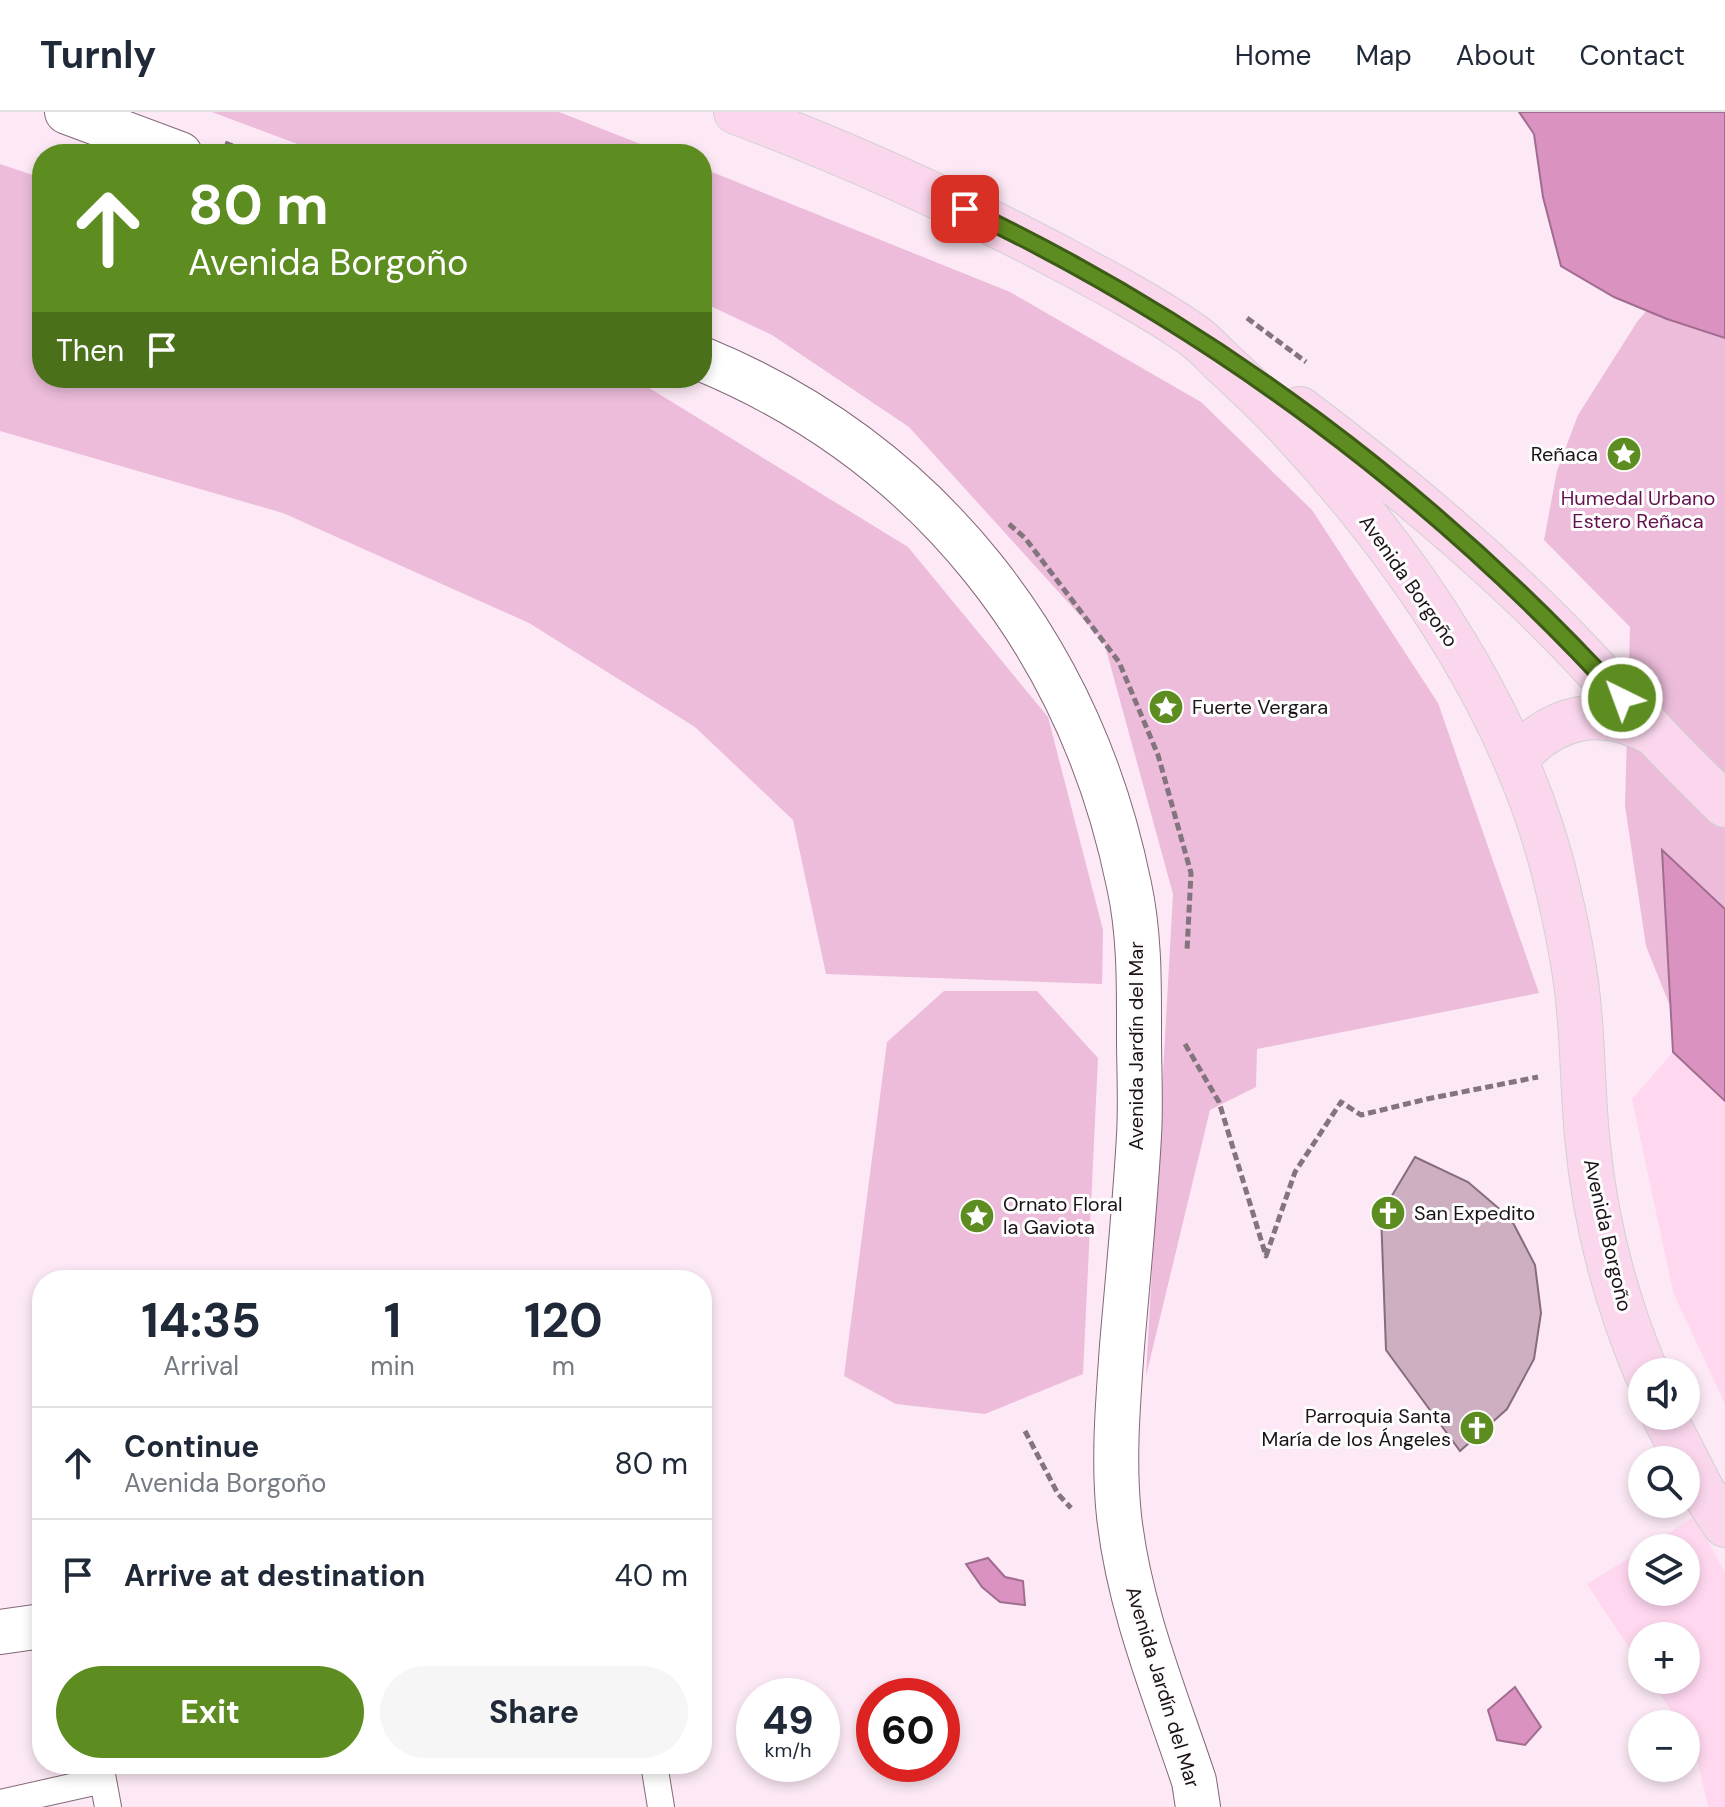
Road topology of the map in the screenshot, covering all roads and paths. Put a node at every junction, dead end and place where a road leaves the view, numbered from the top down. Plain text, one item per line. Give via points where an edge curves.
1 (67, 112) edge
2 (736, 112) edge
3 (153, 144) edge
4 (1193, 335) junction
5 (712, 364) edge
6 (1655, 734) junction
7 (1516, 759) junction
8 (1725, 805) edge
9 (1583, 1068) junction
10 (1219, 1102) dead end
11 (1640, 1358) edge
12 (1671, 1430) edge
13 (1725, 1525) edge
14 (32, 1627) edge
15 (0, 1632) edge
16 (95, 1774) edge
17 (102, 1774) edge
18 (656, 1774) edge
19 (0, 1803) edge
20 (108, 1807) edge
21 (661, 1807) edge
22 (1198, 1807) edge

1 - 3 street
2 - 4 main road, Avenida Borgoño via 990,221
4 - 6 main road via 1366,459 1448,527 1589,662
4 - 7 main road, Avenida Borgoño via 1262,398 1383,538 1437,615
5 - 22 street, Avenida Jardín del Mar via 833,430 890,472 941,520 1030,631 1093,755 1118,834 1139,957 1139,1132 1118,1397 1119,1515 1141,1626
6 - 7 main road via 1618,719 1579,719 1544,732
6 - 8 main road
7 - 9 main road, Avenida Borgoño via 1540,823 1571,947
9 - 10 path via 1361,1115 1341,1102 1295,1172 1266,1256
9 - 11 main road, Avenida Borgoño via 1597,1207
12 - 13 main road
14 - 15 street
16 - 19 lane
17 - 20 lane
18 - 21 lane

